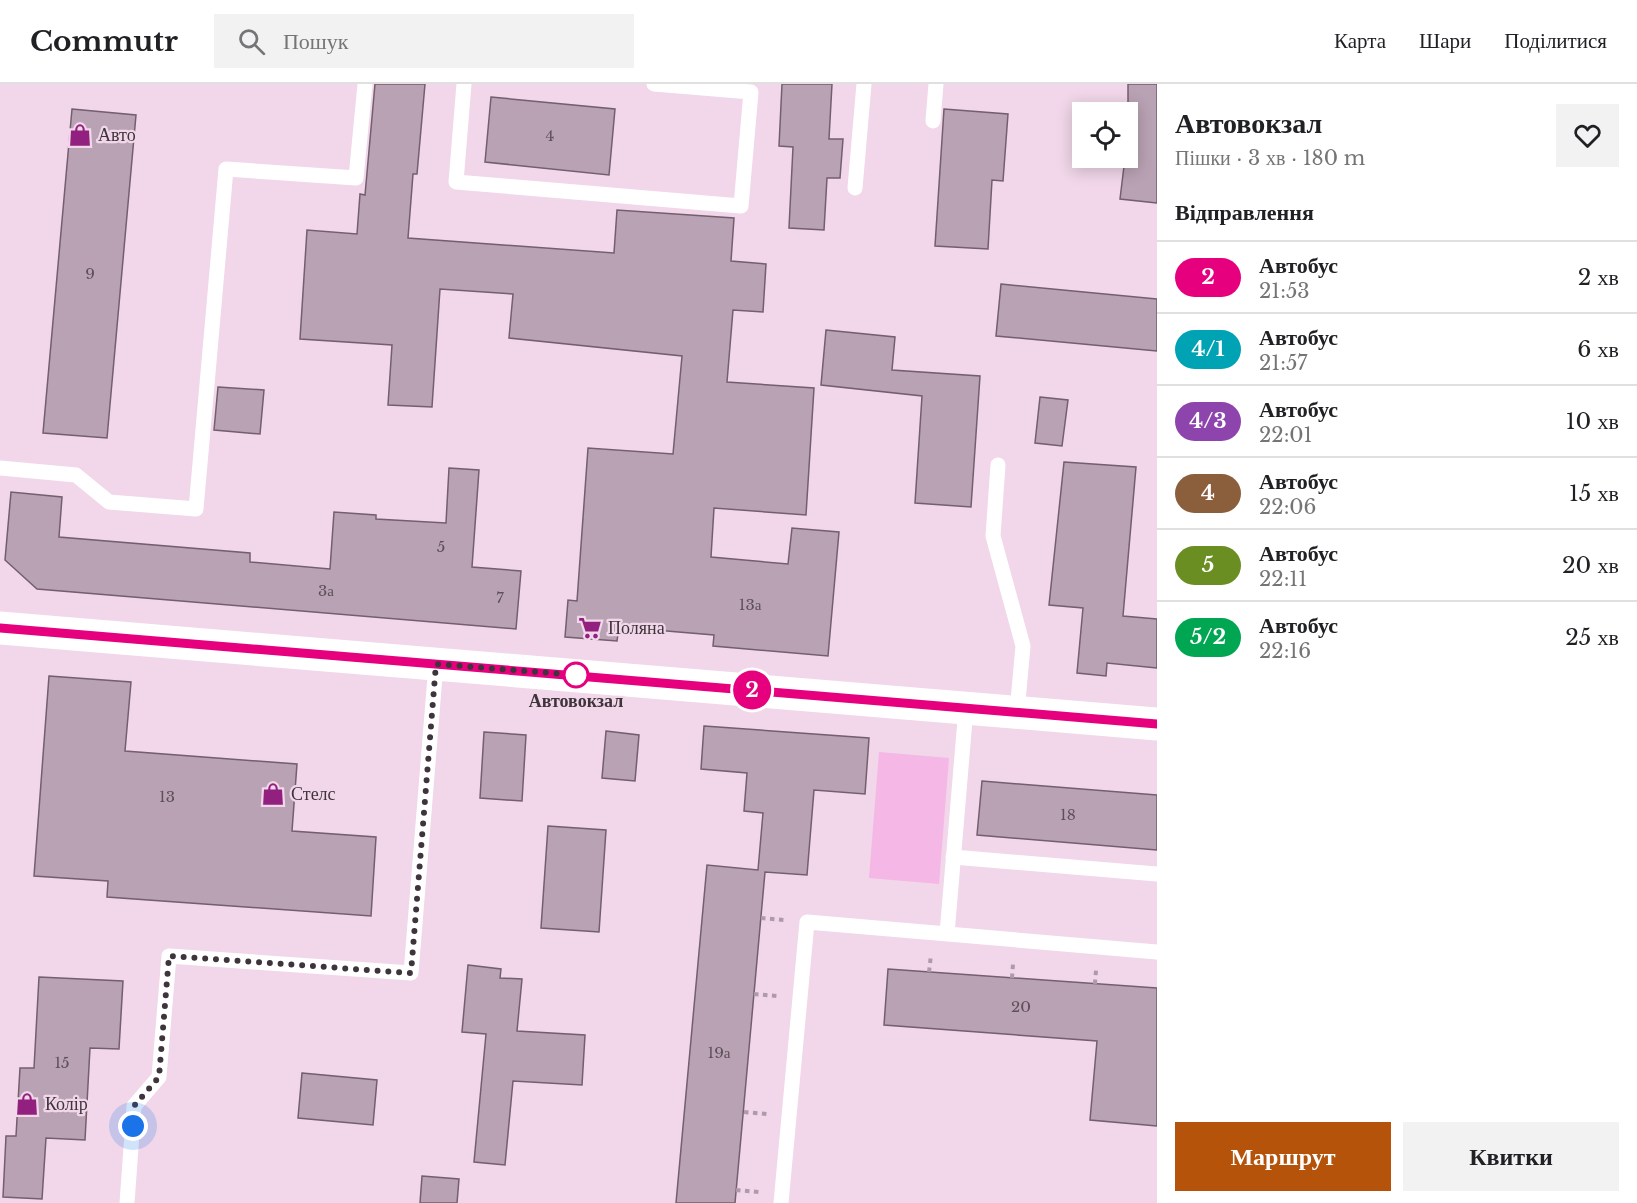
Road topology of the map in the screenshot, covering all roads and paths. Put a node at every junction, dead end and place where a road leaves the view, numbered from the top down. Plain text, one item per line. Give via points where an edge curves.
1 (365, 84) edge
2 (464, 84) edge
3 (654, 84) edge
4 (864, 84) edge
5 (936, 84) edge
6 (933, 121) dead end
7 (855, 188) dead end
8 (998, 465) dead end
9 (0, 468) edge
10 (0, 628) edge
11 (436, 664) junction
12 (966, 708) junction
13 (1017, 712) junction
14 (1157, 724) edge
15 (953, 857) junction
16 (1157, 873) edge
17 (947, 934) junction
18 (1157, 952) edge
19 (127, 1203) edge
20 (780, 1203) edge

1 - 9 lane via 356,178 226,169 196,509 109,502 76,475
2 - 3 lane via 456,182 741,206 751,92
4 - 7 lane
5 - 6 lane
8 - 13 lane via 993,536 1023,646
10 - 11 main road
11 - 12 main road
11 - 19 lane via 411,973 169,956 159,1077 134,1106
12 - 13 main road
12 - 15 lane
13 - 14 main road
15 - 16 lane
15 - 17 lane
17 - 18 lane
17 - 20 lane via 807,922

